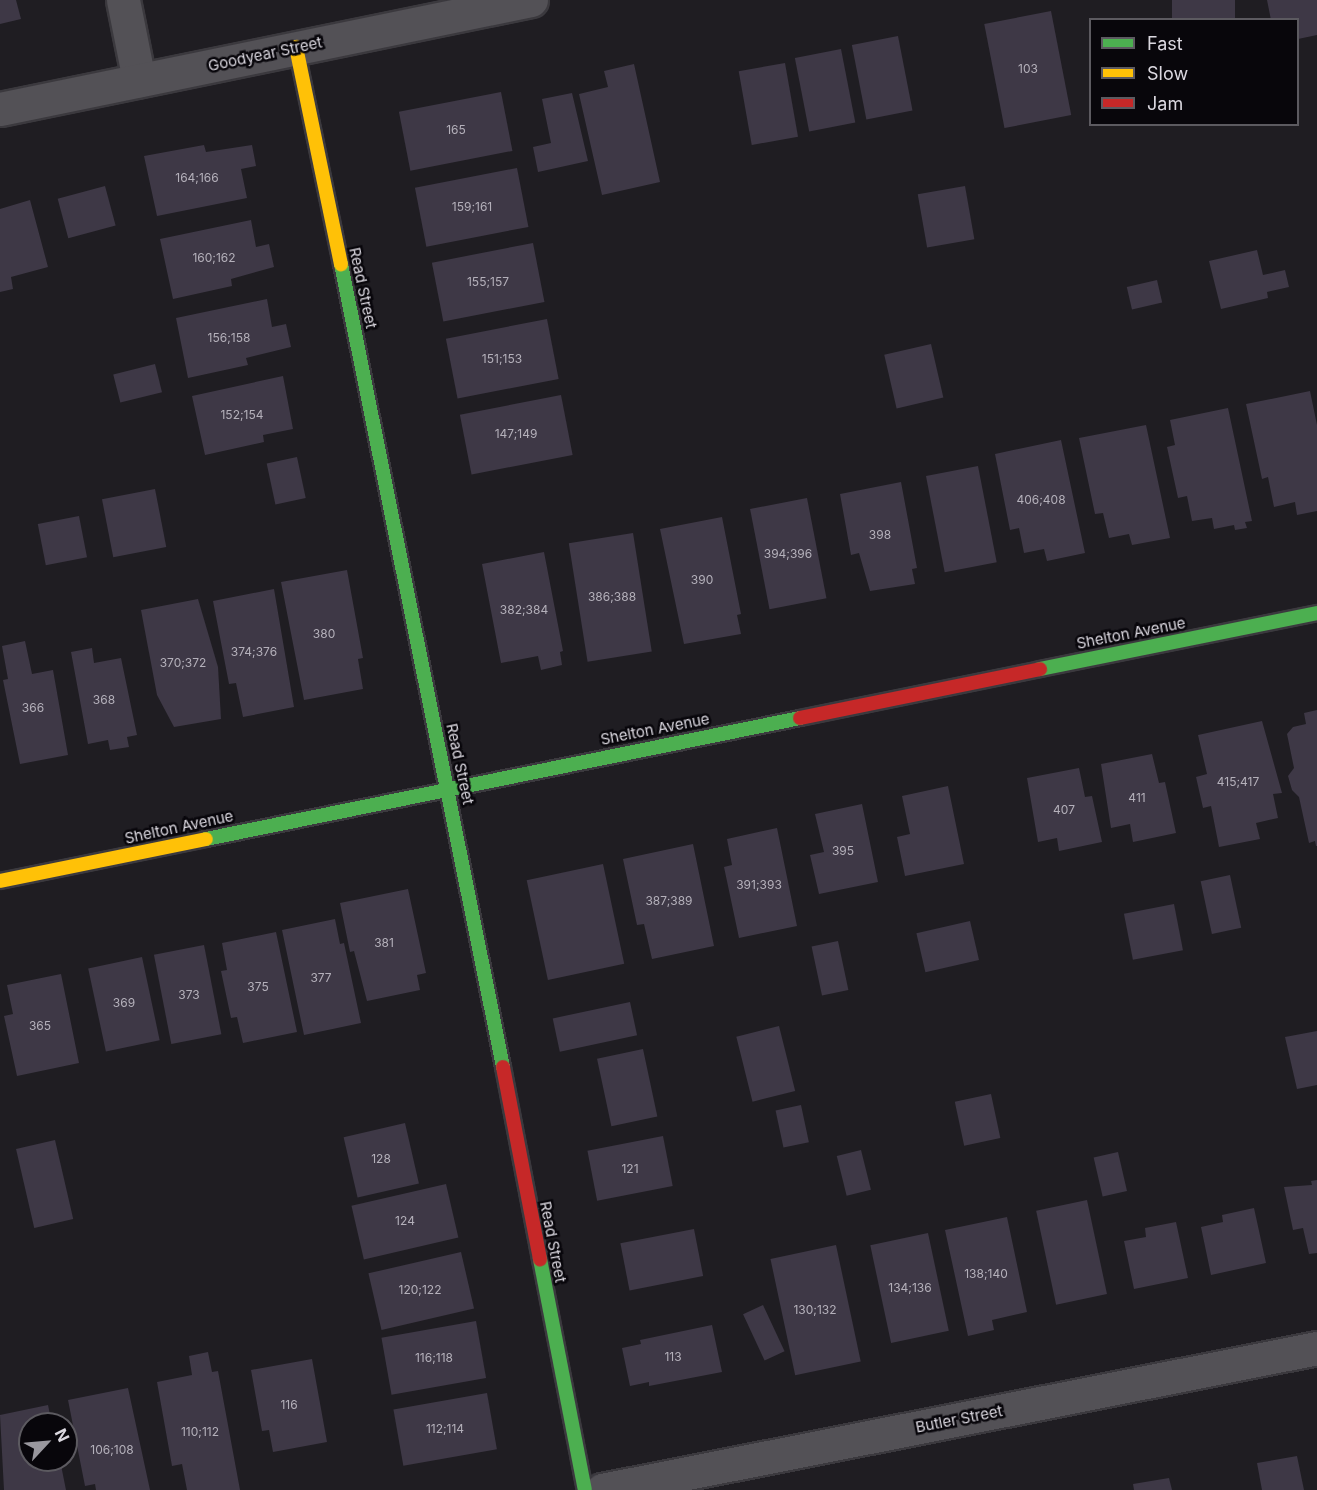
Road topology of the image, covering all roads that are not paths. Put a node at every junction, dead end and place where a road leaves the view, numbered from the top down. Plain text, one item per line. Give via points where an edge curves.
1 (123, 0) edge
2 (531, 0) edge
3 (296, 47) junction
4 (139, 80) junction
5 (0, 110) edge
6 (1317, 613) edge
7 (448, 788) junction
8 (0, 881) edge
9 (1317, 1348) edge
10 (585, 1490) edge
11 (602, 1490) edge

1 - 4 street
2 - 3 street, Goodyear Street
3 - 4 street, Goodyear Street
3 - 7 street, Read Street
4 - 5 street, Goodyear Street
6 - 7 street, Shelton Avenue
7 - 8 street, Shelton Avenue
7 - 10 street, Read Street
9 - 11 street, Butler Street

